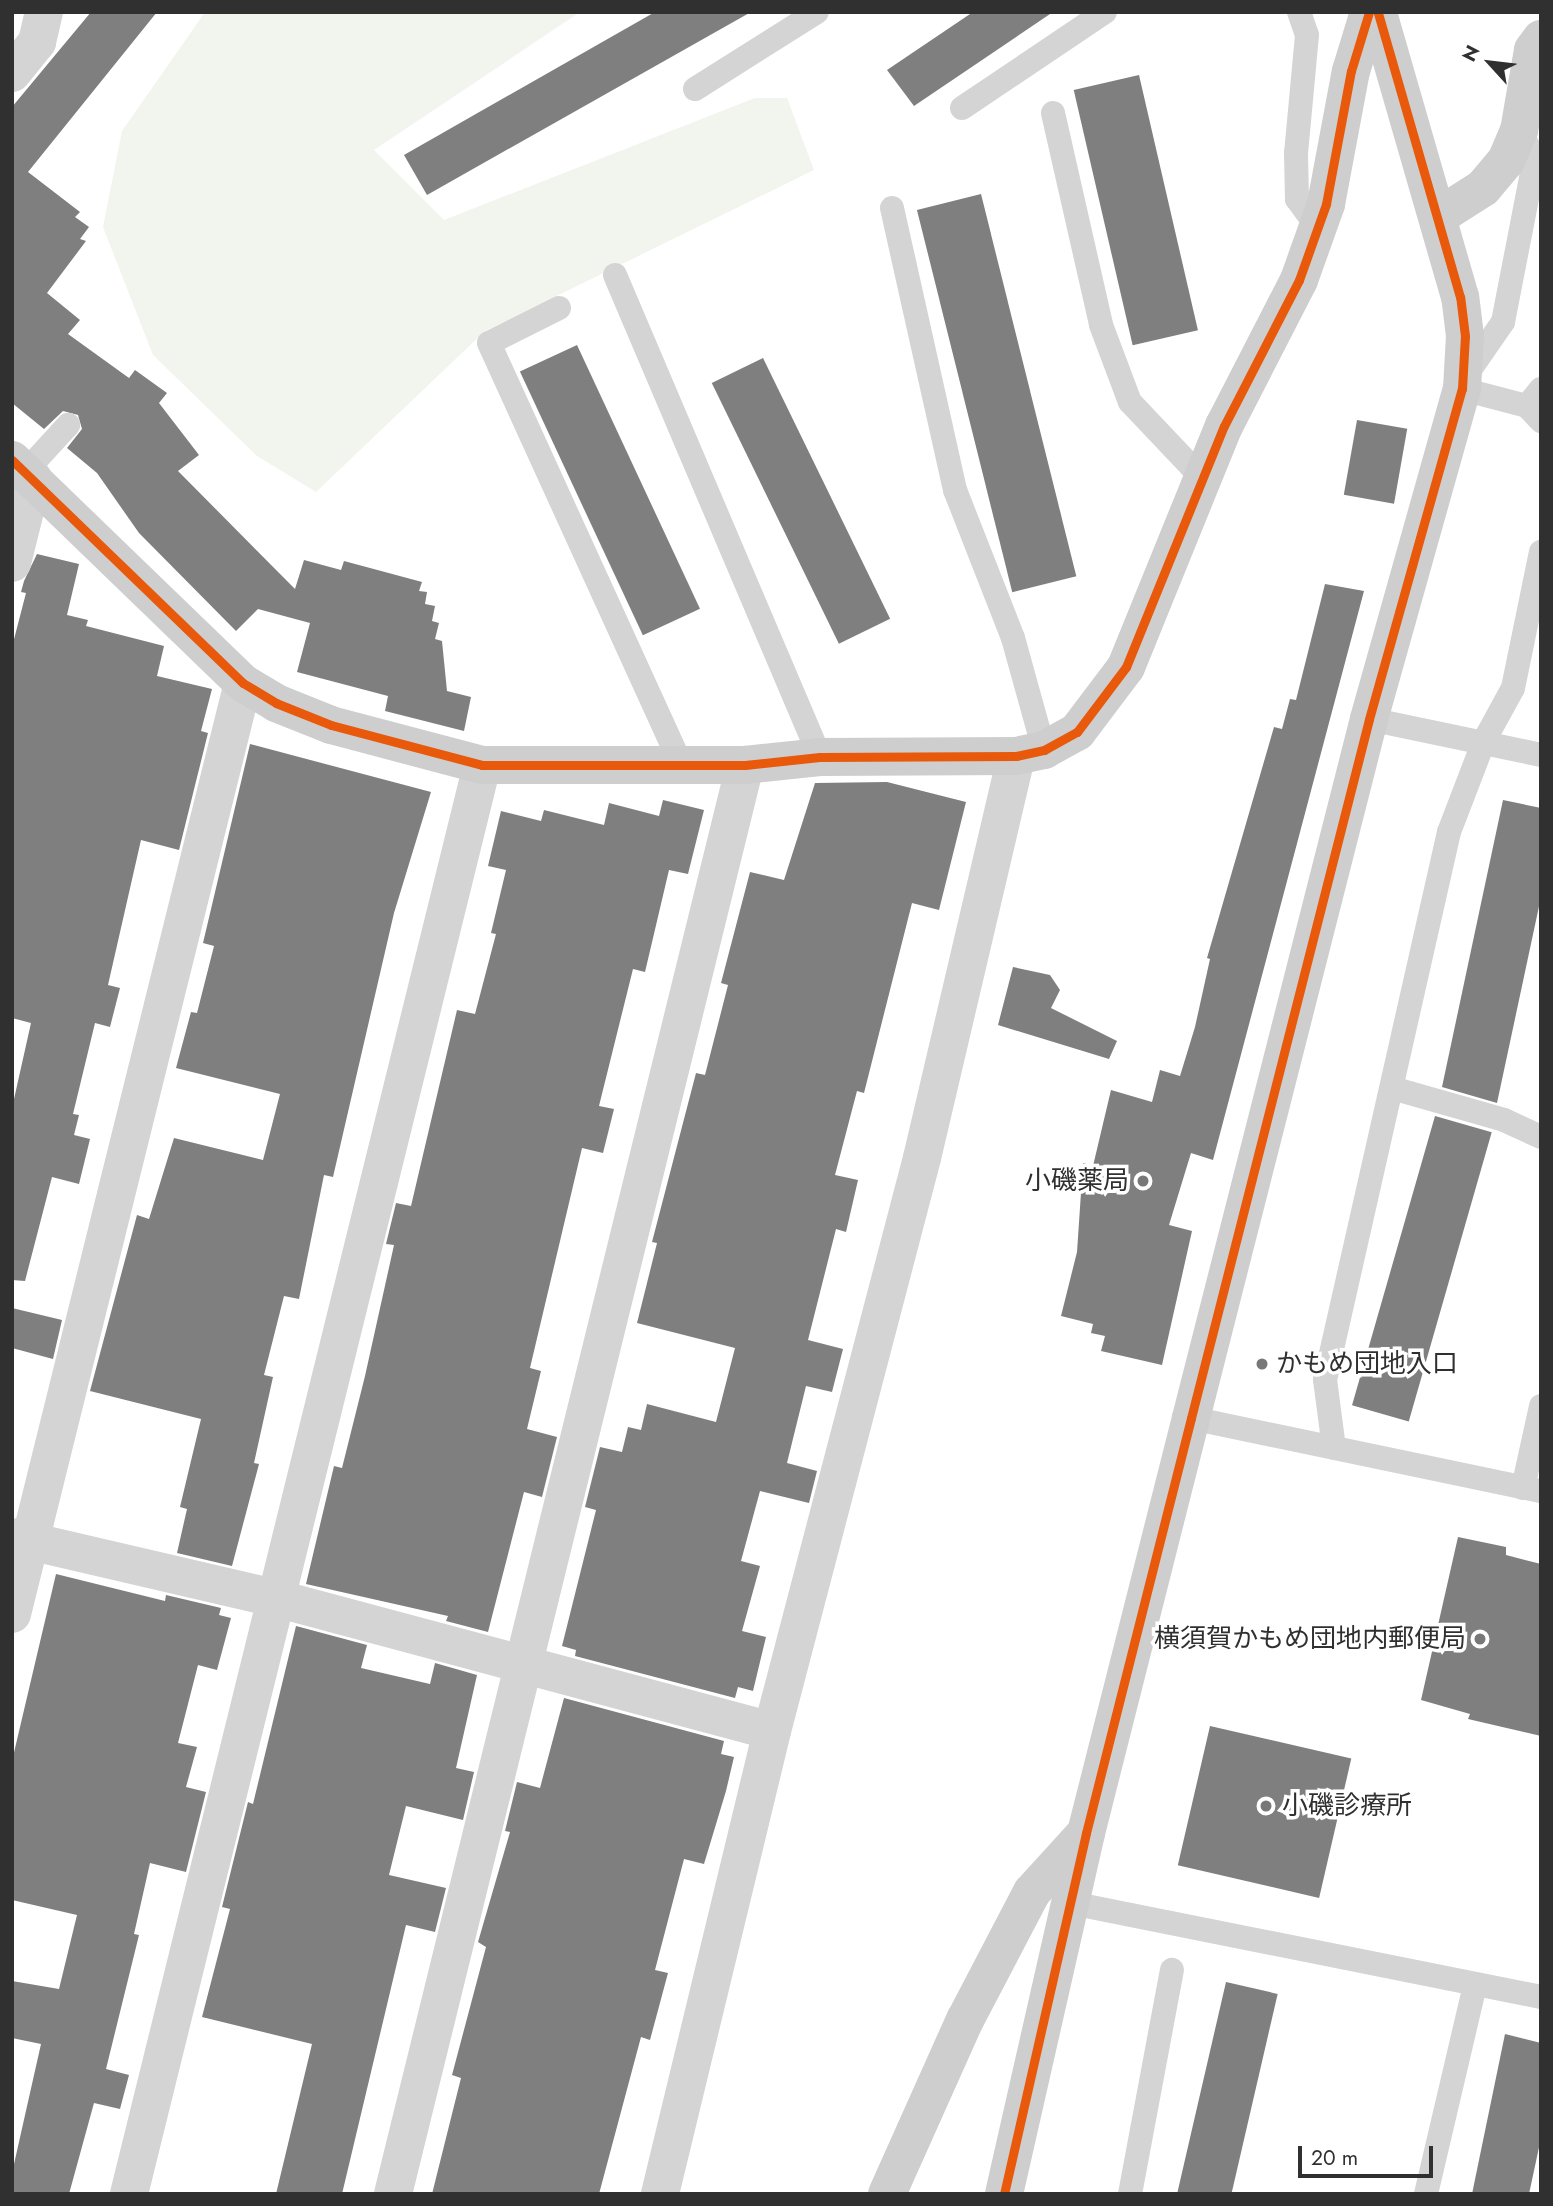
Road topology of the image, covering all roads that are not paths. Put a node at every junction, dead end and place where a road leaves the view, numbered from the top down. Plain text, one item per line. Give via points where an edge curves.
1 (44, 12) edge
2 (817, 12) edge
3 (1105, 12) edge
4 (1299, 12) edge
5 (1369, 12) edge
6 (1378, 12) edge
7 (1541, 39) edge
8 (12, 73) edge
9 (695, 89) dead end
10 (962, 108) dead end
11 (1053, 113) dead end
12 (1519, 131) junction
13 (892, 208) dead end
14 (1439, 216) junction
15 (1319, 229) junction
16 (615, 275) dead end
17 (559, 307) dead end
18 (1462, 386) junction
19 (1536, 405) edge
20 (68, 425) dead end
21 (24, 470) edge
22 (1202, 478) junction
23 (1541, 552) edge
24 (12, 563) edge
25 (243, 683) junction
26 (1369, 719) junction
27 (1484, 741) junction
28 (1030, 753) junction
29 (1541, 755) edge
30 (820, 757) junction
31 (681, 764) junction
32 (482, 765) junction
33 (745, 765) junction
34 (1392, 1088) junction
35 (1541, 1137) edge
36 (1541, 1406) edge
37 (1191, 1418) junction
38 (1334, 1448) junction
39 (1532, 1489) edge
40 (21, 1539) edge
41 (279, 1600) junction
42 (12, 1614) edge
43 (525, 1662) junction
44 (772, 1731) junction
45 (1086, 1833) junction
46 (1070, 1903) junction
47 (1172, 1970) dead end
48 (1475, 1985) junction
49 (1541, 1997) edge
50 (129, 2194) edge
51 (393, 2194) edge
52 (660, 2194) edge
53 (887, 2194) edge
54 (1004, 2194) edge
55 (1130, 2194) edge
56 (1426, 2194) edge

1 - 8 street via 37,42
2 - 9 lane
3 - 10 lane
4 - 15 lane via 1307,35 1296,153 1297,199
5 - 15 street via 1351,71
6 - 14 street
7 - 12 street via 1533,50
11 - 22 lane via 1101,325 1129,401
12 - 14 street via 1506,162 1483,188
12 - 18 lane via 1535,157 1503,322
13 - 28 lane via 955,490 1013,638
14 - 18 street via 1465,336
15 - 22 street via 1299,280
16 - 30 lane
17 - 31 lane via 489,343
18 - 19 lane
18 - 26 street
20 - 21 lane
21 - 24 street
21 - 25 street
22 - 28 street via 1126,667 1077,732
23 - 27 lane via 1513,688
25 - 32 street via 276,703 331,725
25 - 40 street
26 - 27 lane
26 - 37 street
27 - 29 lane
27 - 34 lane via 1448,832
28 - 30 street
28 - 44 street
30 - 33 street
31 - 32 street
31 - 33 street
32 - 41 street
33 - 43 street
34 - 35 lane via 1504,1120
34 - 38 lane via 1325,1380
36 - 39 lane
37 - 38 lane
37 - 45 street
38 - 39 lane
40 - 41 street
40 - 42 street
41 - 43 street
41 - 50 street
43 - 44 street
43 - 51 street
44 - 52 street
45 - 46 street
45 - 53 street via 1032,1892 965,2020
46 - 48 lane
46 - 54 street
47 - 55 lane
48 - 49 lane
48 - 56 lane

